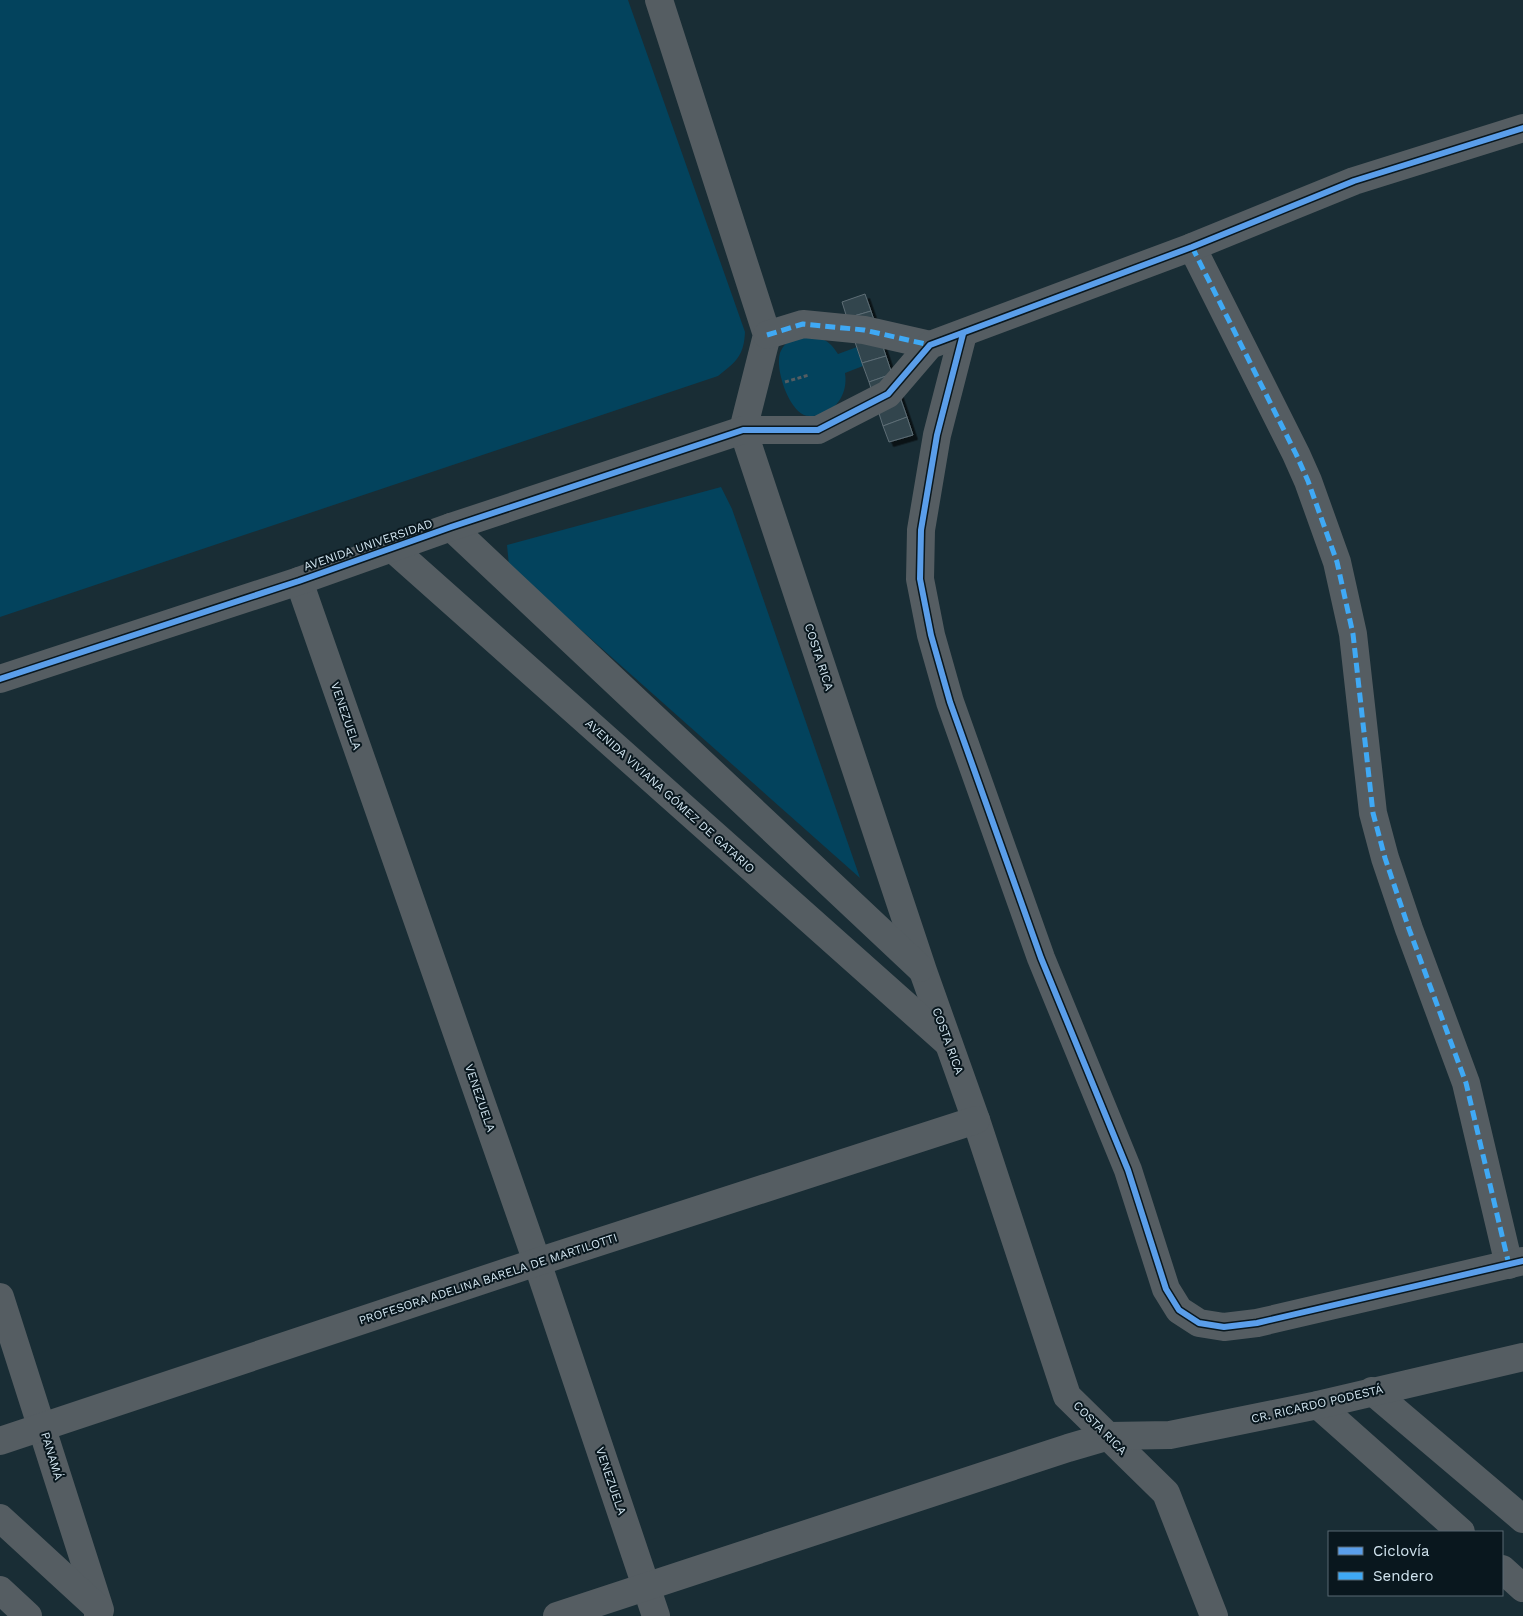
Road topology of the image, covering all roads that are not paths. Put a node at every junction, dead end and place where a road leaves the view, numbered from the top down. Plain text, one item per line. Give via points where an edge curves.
1 (659, 0) edge
2 (1523, 128) edge
3 (1192, 247) junction
4 (962, 334) junction
5 (767, 335) junction
6 (930, 345) junction
7 (743, 430) junction
8 (451, 527) junction
9 (392, 548) junction
10 (299, 581) junction
11 (0, 679) edge
12 (923, 971) junction
13 (948, 1043) junction
14 (976, 1120) junction
15 (538, 1262) junction
16 (1516, 1263) edge
17 (0, 1297) edge
18 (1523, 1358) edge
19 (1372, 1392) junction
20 (1318, 1405) junction
21 (43, 1426) junction
22 (1109, 1436) junction
23 (0, 1441) edge
24 (0, 1518) edge
25 (1523, 1519) edge
26 (1460, 1531) edge
27 (1503, 1569) edge
28 (646, 1586) junction
29 (1523, 1588) edge
30 (0, 1590) edge
31 (101, 1614) edge
32 (28, 1616) edge
33 (557, 1616) edge
34 (656, 1616) edge
35 (1214, 1616) edge

1 - 5 street
2 - 3 street via 1354,181
3 - 4 street
3 - 16 street via 1296,454 1337,562 1354,634 1373,813 1409,929 1466,1082
4 - 6 street
4 - 16 street via 937,435 922,530 920,579 924,598 950,702 1041,958 1128,1170 1166,1289 1179,1310 1199,1323 1224,1327 1257,1323
5 - 6 street via 803,324 864,330
5 - 7 street
6 - 7 street, AVENIDA UNIVERSIDAD via 888,394 818,430
7 - 8 street, AVENIDA UNIVERSIDAD
7 - 12 street, COSTA RICA
8 - 9 street, AVENIDA UNIVERSIDAD
8 - 12 street
9 - 10 street, AVENIDA UNIVERSIDAD
9 - 13 street, AVENIDA VIVIANA GÓMEZ DE GATARIO
10 - 11 street, AVENIDA UNIVERSIDAD
10 - 15 street, VENEZUELA
12 - 13 street, COSTA RICA
13 - 14 street, COSTA RICA
14 - 15 street, PROFESORA ADELINA BARELA DE MARTILOTTI
14 - 22 street, COSTA RICA via 1067,1396
15 - 21 street, PROFESORA ADELINA BARELA DE MARTILOTTI
15 - 28 street, VENEZUELA
17 - 21 street, PANAMÁ
18 - 19 street, CR. RICARDO PODESTÁ
19 - 20 street, CR. RICARDO PODESTÁ
19 - 25 street
20 - 22 street, CR. RICARDO PODESTÁ via 1170,1435
20 - 26 street
21 - 23 street, PROFESORA ADELINA BARELA DE MARTILOTTI
21 - 31 street, PANAMÁ
22 - 28 street, CR. RICARDO PODESTÁ
22 - 35 street, COSTA RICA via 1166,1493
24 - 31 street
27 - 29 street
28 - 33 street, CR. RICARDO PODESTÁ
28 - 34 street, VENEZUELA
30 - 32 street

